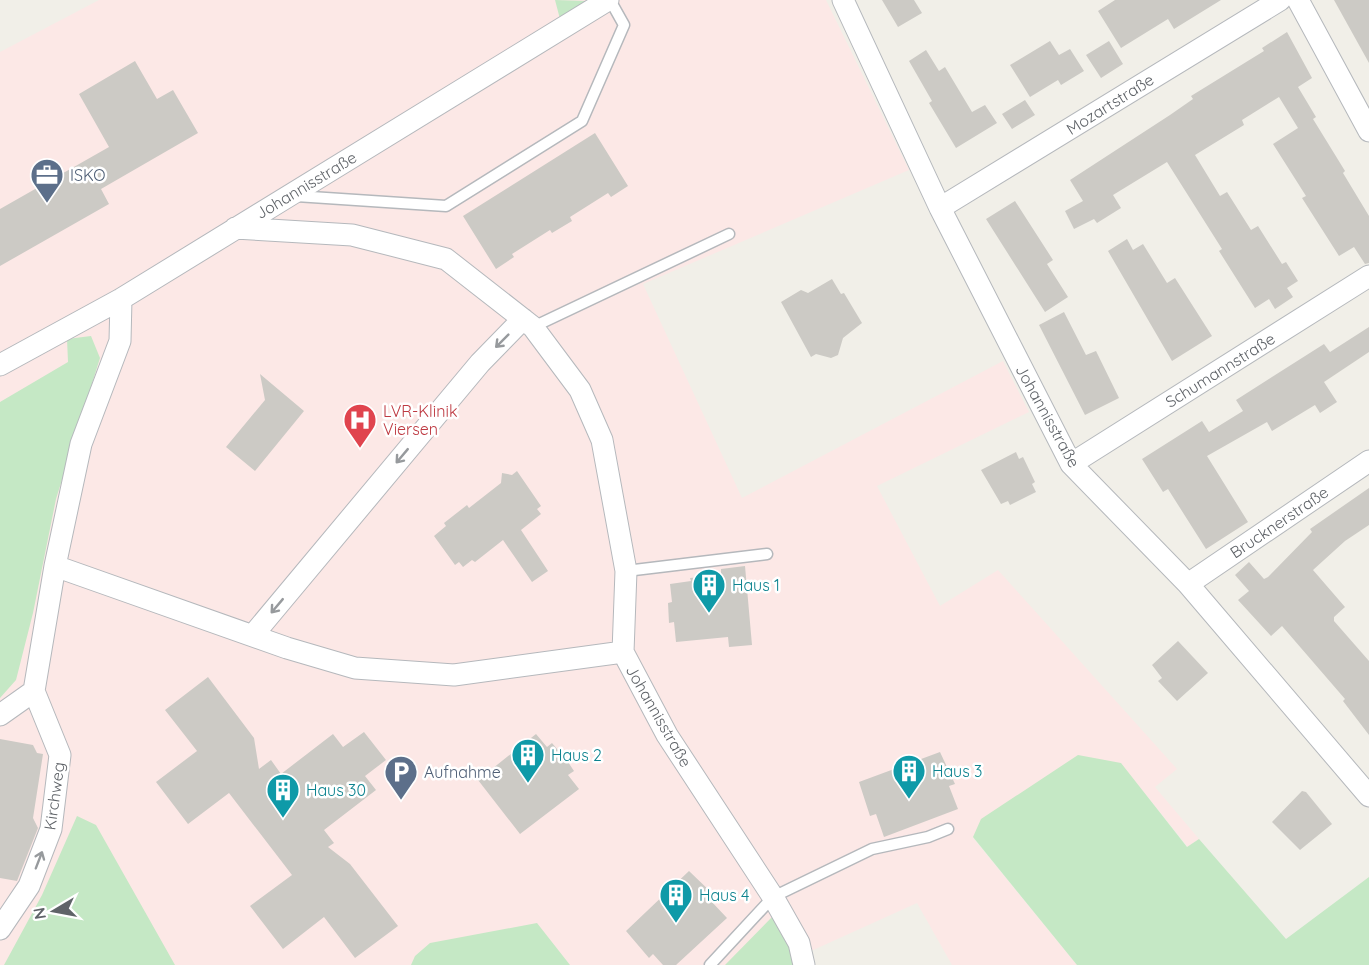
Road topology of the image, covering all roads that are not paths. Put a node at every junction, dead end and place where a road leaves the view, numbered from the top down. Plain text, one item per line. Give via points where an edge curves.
1 (609, 0) edge
2 (843, 0) edge
3 (1280, 0) edge
4 (1298, 0) edge
5 (1369, 131) edge
6 (289, 195) junction
7 (940, 208) junction
8 (236, 228) junction
9 (729, 234) dead end
10 (1369, 276) edge
11 (121, 298) junction
12 (528, 323) junction
13 (0, 365) edge
14 (1369, 461) edge
15 (1071, 464) junction
16 (767, 554) dead end
17 (55, 566) junction
18 (626, 571) junction
19 (1188, 584) junction
20 (253, 635) junction
21 (623, 652) junction
22 (34, 691) junction
23 (0, 715) edge
24 (1369, 796) edge
25 (948, 829) dead end
26 (772, 897) junction
27 (0, 929) edge
28 (710, 965) edge
29 (804, 965) edge

1 - 6 street, Johannisstraße
1 - 6 lane via 624,25 582,120 446,206
2 - 7 street, Johannisstraße
3 - 7 street, Mozartstraße
4 - 5 street
6 - 8 street, Johannisstraße
7 - 15 street, Johannisstraße
8 - 11 street, Johannisstraße
8 - 12 street, Johannisstraße via 352,235 446,259
9 - 12 lane
10 - 15 street, Schumannstraße
11 - 13 street, Johannisstraße
11 - 17 street via 120,341 81,444
12 - 18 street, Johannisstraße via 580,390 602,440
12 -> 20 street via 480,363
14 - 19 street, Brucknerstraße
15 - 19 street, Johannisstraße
16 - 18 lane
17 - 20 street
17 - 22 street
18 - 21 street, Johannisstraße
19 - 24 street, Johannisstraße
20 - 21 street via 355,668 454,675
21 - 26 street, Johannisstraße via 666,735
22 - 23 street
27 -> 22 street, Kirchweg via 29,886 51,829 60,755
25 - 26 lane via 872,849
26 - 28 lane
26 - 29 street, Johannisstraße via 799,943

